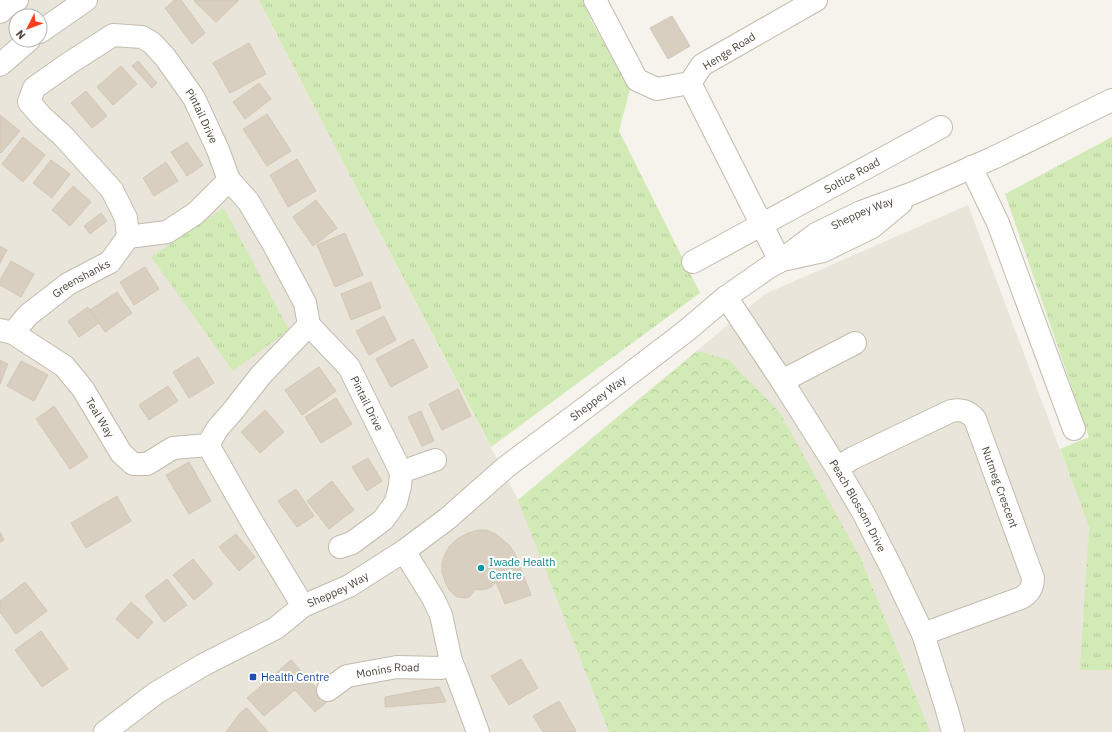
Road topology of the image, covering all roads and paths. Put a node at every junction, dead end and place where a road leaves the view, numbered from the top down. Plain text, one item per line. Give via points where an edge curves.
1 (17, 0) edge
2 (86, 0) edge
3 (595, 0) edge
4 (802, 3) edge
5 (0, 12) edge
6 (48, 26) edge
7 (20, 48) edge
8 (0, 65) edge
9 (690, 83) junction
10 (1112, 100) edge
11 (941, 127) dead end
12 (971, 167) junction
13 (229, 180) junction
14 (762, 225) junction
15 (128, 238) junction
16 (780, 261) junction
17 (694, 262) dead end
18 (726, 297) junction
19 (309, 325) junction
20 (6, 332) edge
21 (854, 343) dead end
22 (782, 381) junction
23 (1074, 429) dead end
24 (208, 445) junction
25 (435, 460) dead end
26 (837, 468) junction
27 (401, 472) junction
28 (340, 547) dead end
29 (404, 551) junction
30 (303, 606) junction
31 (923, 634) junction
32 (451, 661) junction
33 (328, 690) dead end
34 (105, 732) edge
35 (478, 732) edge
36 (953, 732) edge

1 - 5 street
2 - 6 street
3 - 9 street via 637,80 657,89
4 - 9 street, Henge Road via 702,65
7 - 8 street
9 - 14 street
10 - 12 street
11 - 14 street, Soltice Road
12 - 16 street, Sheppey Way via 913,193 872,227 823,252
12 - 23 street via 1030,282
13 - 15 street via 196,213 167,232
13 - 15 street, Pintail Drive via 194,98 165,57 152,43 142,37 113,35 34,88 29,102 112,190 126,218
13 - 19 street, Pintail Drive via 248,201 274,245 305,303
14 - 16 street
14 - 17 street, Soltice Road
15 - 20 street, Greenshanks via 110,262 68,284
16 - 18 street, Sheppey Way
18 - 22 street, Peach Blossom Drive
18 - 29 street, Sheppey Way via 686,331 506,467 447,519
19 - 24 street via 261,375
19 - 27 street, Pintail Drive via 348,367
20 - 24 street, Teal Way via 64,366 83,389 121,454 133,464 147,464 173,448
21 - 22 street
22 - 26 street, Peach Blossom Drive
24 - 30 street
25 - 27 street
26 - 31 street, Peach Blossom Drive via 864,514
26 - 31 street, Nutmeg Crescent via 951,411 965,411 975,419 1033,584 1027,595 1021,598
27 - 28 street via 396,502 383,520 352,543
29 - 30 street, Sheppey Way via 349,586
29 - 32 street via 440,614
30 - 34 street, Sheppey Way via 276,628 203,665 156,693
31 - 36 street, Peach Blossom Drive
32 - 33 street, Monins Road via 440,668 397,667 347,676
32 - 35 street

